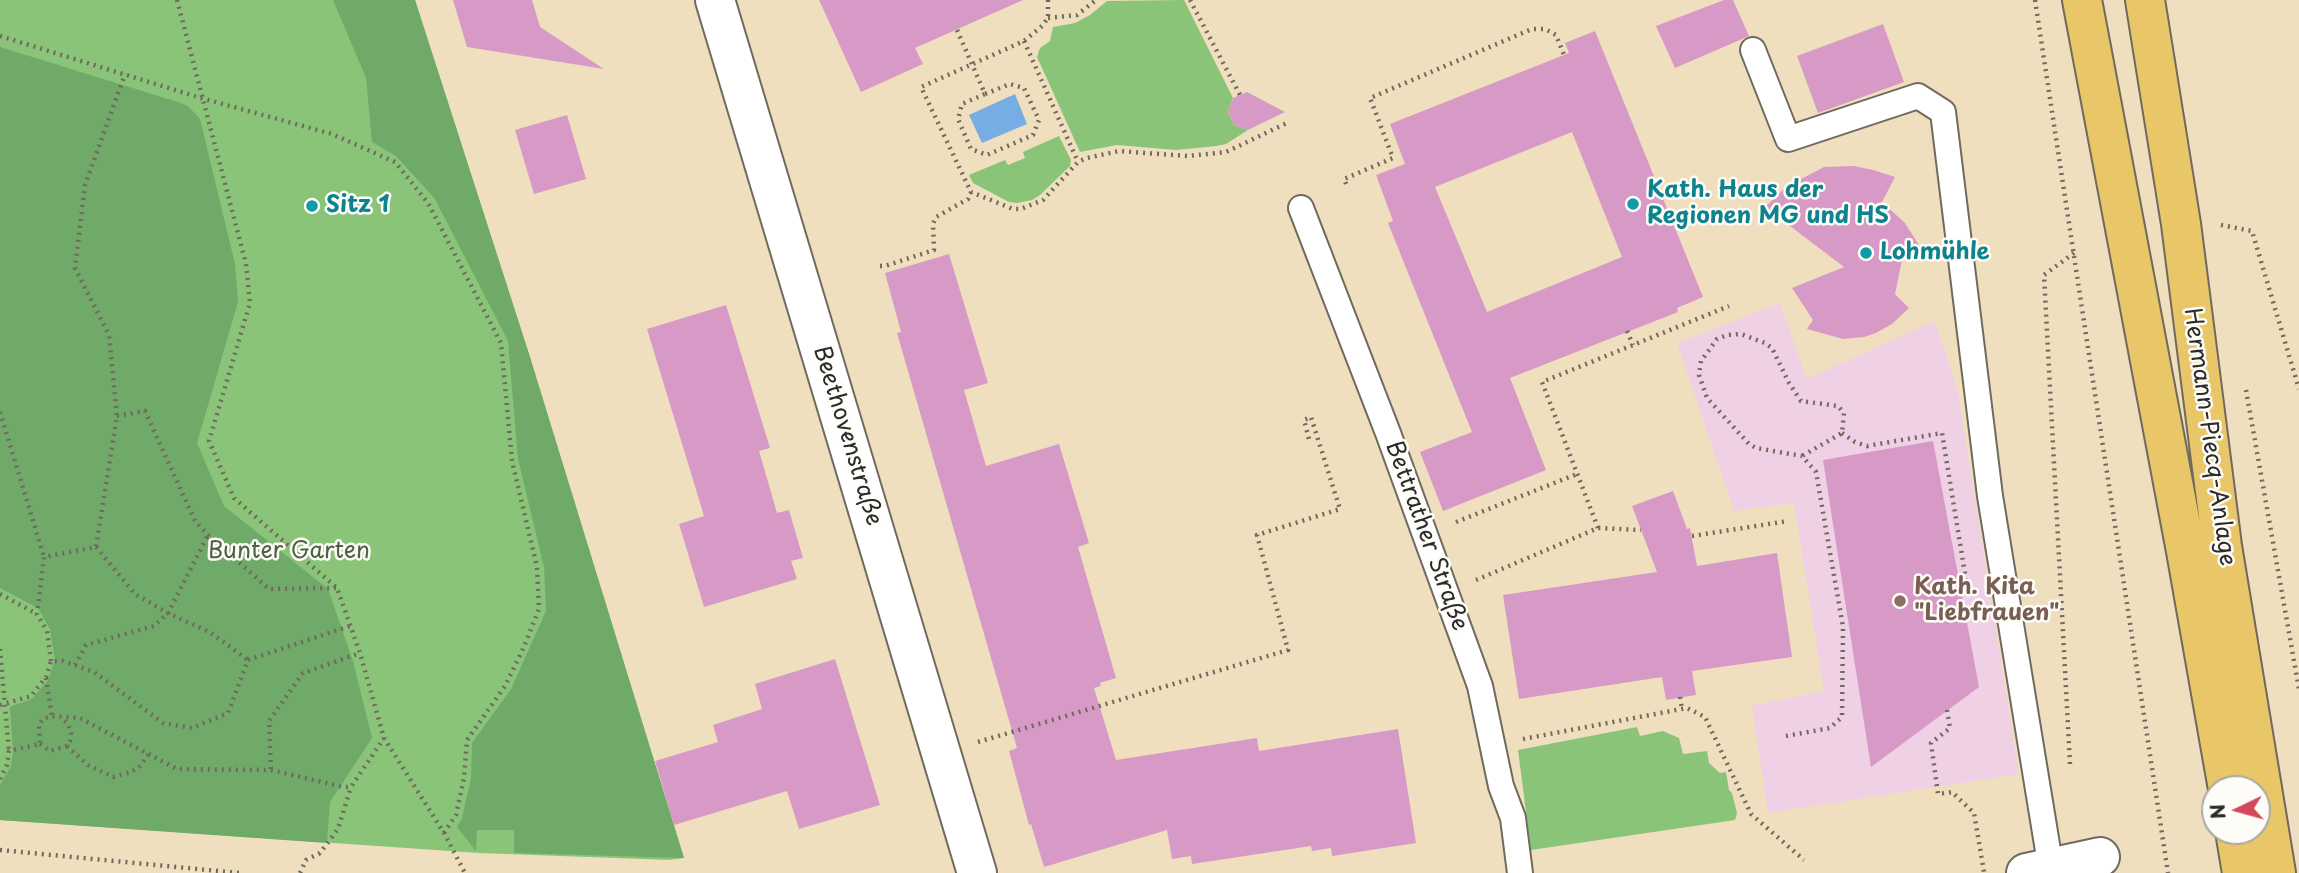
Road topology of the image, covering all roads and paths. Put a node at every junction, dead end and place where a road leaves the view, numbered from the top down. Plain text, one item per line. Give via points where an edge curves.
1 (177, 0) edge
2 (715, 0) edge
3 (1048, 0) edge
4 (1096, 0) edge
5 (1190, 0) edge
6 (2035, 0) edge
7 (2082, 0) edge
8 (2145, 0) edge
9 (1048, 18) junction
10 (957, 30) dead end
11 (0, 36) edge
12 (1024, 41) junction
13 (1753, 50) dead end
14 (1564, 55) dead end
15 (972, 63) junction
16 (125, 74) junction
17 (985, 94) junction
18 (1240, 95) dead end
19 (201, 98) junction
20 (1289, 122) dead end
21 (1078, 162) junction
22 (1346, 184) dead end
23 (971, 192) junction
24 (1301, 208) dead end
25 (2217, 224) dead end
26 (2074, 253) junction
27 (880, 266) dead end
28 (1729, 306) dead end
29 (1627, 331) dead end
30 (1633, 345) junction
31 (2299, 389) edge
32 (0, 412) edge
33 (117, 416) junction
34 (1842, 433) junction
35 (1310, 443) dead end
36 (1802, 456) junction
37 (1577, 474) junction
38 (1788, 521) dead end
39 (1598, 528) junction
40 (1641, 530) dead end
41 (1426, 534) junction
42 (208, 535) junction
43 (1692, 536) dead end
44 (96, 547) junction
45 (44, 557) junction
46 (337, 588) junction
47 (1446, 592) junction
48 (0, 594) edge
49 (1970, 603) dead end
50 (169, 613) junction
51 (37, 614) junction
52 (350, 626) junction
53 (0, 649) edge
54 (360, 653) junction
55 (248, 660) junction
56 (51, 661) junction
57 (75, 665) junction
58 (46, 677) junction
59 (1680, 697) dead end
60 (3, 704) edge
61 (1682, 709) junction
62 (1947, 710) dead end
63 (52, 716) junction
64 (62, 718) junction
65 (1020, 731) dead end
66 (1786, 736) dead end
67 (384, 738) junction
68 (40, 744) junction
69 (1494, 744) junction
70 (67, 746) junction
71 (0, 748) edge
72 (8, 748) junction
73 (149, 754) junction
74 (2071, 767) dead end
75 (271, 770) junction
76 (2226, 775) edge
77 (0, 779) edge
78 (351, 787) junction
79 (444, 833) junction
80 (2237, 845) edge
81 (0, 850) edge
82 (2100, 857) dead end
83 (1804, 860) dead end
84 (2038, 871) edge
85 (239, 873) edge
86 (300, 873) edge
87 (465, 873) edge
88 (978, 873) edge
89 (1520, 873) edge
90 (1984, 873) edge
91 (2168, 873) edge
92 (2242, 873) edge
93 (2276, 873) edge

1 - 19 path
2 - 88 street, Beethovenstraße
3 - 9 path
4 - 9 path via 1077,15
5 - 18 path
6 - 26 path
7 - 76 main road, Hermann-Piecq-Anlage
8 - 93 main road, Hermann-Piecq-Anlage via 2181,224 2222,546
9 - 12 path
10 - 15 path
11 - 16 path
12 - 15 path
12 - 21 path
13 - 84 lane via 1788,139 1918,96 1944,111
14 - 22 path via 1556,35 1532,29 1370,98 1393,158 1344,179
15 - 17 path
15 - 23 path via 921,88
16 - 19 path
16 - 33 path via 85,185 75,268 109,335
17 - 17 path via 962,104 958,119 971,149 987,155 1033,135 1039,120 1024,88 1010,83
19 - 46 path via 246,264 250,303 209,441 234,498
19 - 79 path via 332,134 395,162 428,203 501,343 512,461 537,567 539,609 505,686 467,740 456,815
20 - 21 path via 1226,152 1188,156 1119,151
21 - 23 path via 1043,200 1021,209
23 - 27 path via 968,200 936,217 934,250
24 - 41 lane, Bettrather Straße
25 - 31 path via 2252,232
26 - 74 path via 2044,275
26 - 91 path
28 - 30 path
29 - 30 path
30 - 37 path via 1542,382
32 - 45 path
33 - 42 path via 145,411 195,521
33 - 44 path
34 - 36 path
34 - 36 path via 1844,413 1838,406 1801,401 1772,348 1741,334 1717,339 1701,360 1699,375 1707,398 1749,444
34 - 49 path via 1867,446 1942,433
35 - 65 path via 1304,420 1311,417 1340,509 1256,535 1288,650
36 - 66 path via 1816,472 1843,627 1842,717 1830,728
37 - 39 path
37 - 41 path
38 - 43 path
39 - 40 path
39 - 47 path
41 - 47 lane, Bettrather Straße
42 - 46 path via 269,589
42 - 50 path
44 - 45 path
44 - 50 path via 135,594
45 - 51 path
46 - 52 path
47 - 69 lane, Bettrather Straße via 1480,686
48 - 51 path
50 - 55 path via 211,633
50 - 57 path via 154,626 86,645
51 - 56 path via 47,631
52 - 54 path
52 - 55 path
53 - 60 path
54 - 67 path
54 - 75 path via 303,673 269,721
55 - 57 path via 228,713 192,728 163,723 94,672
56 - 57 path
56 - 58 path
58 - 60 path via 31,696
58 - 63 path
59 - 61 path
60 - 72 path
61 - 69 path
61 - 83 path via 1705,717 1751,814
62 - 90 path via 1950,728 1931,743 1938,794 1952,792 1974,813
63 - 64 path
63 - 68 path via 39,724
64 - 70 path via 71,733
64 - 73 path via 80,718
67 - 78 path
67 - 79 path
68 - 70 path via 50,751
68 - 72 path
69 - 89 lane, Bettrather Straße via 1501,786 1513,818
70 - 73 path via 88,765 113,777 139,767
71 - 72 path
72 - 77 path
73 - 75 path via 177,769
75 - 78 path
78 - 86 path via 338,829 320,853 306,860
79 - 87 path
80 - 92 main road
81 - 85 path
82 - 84 street

